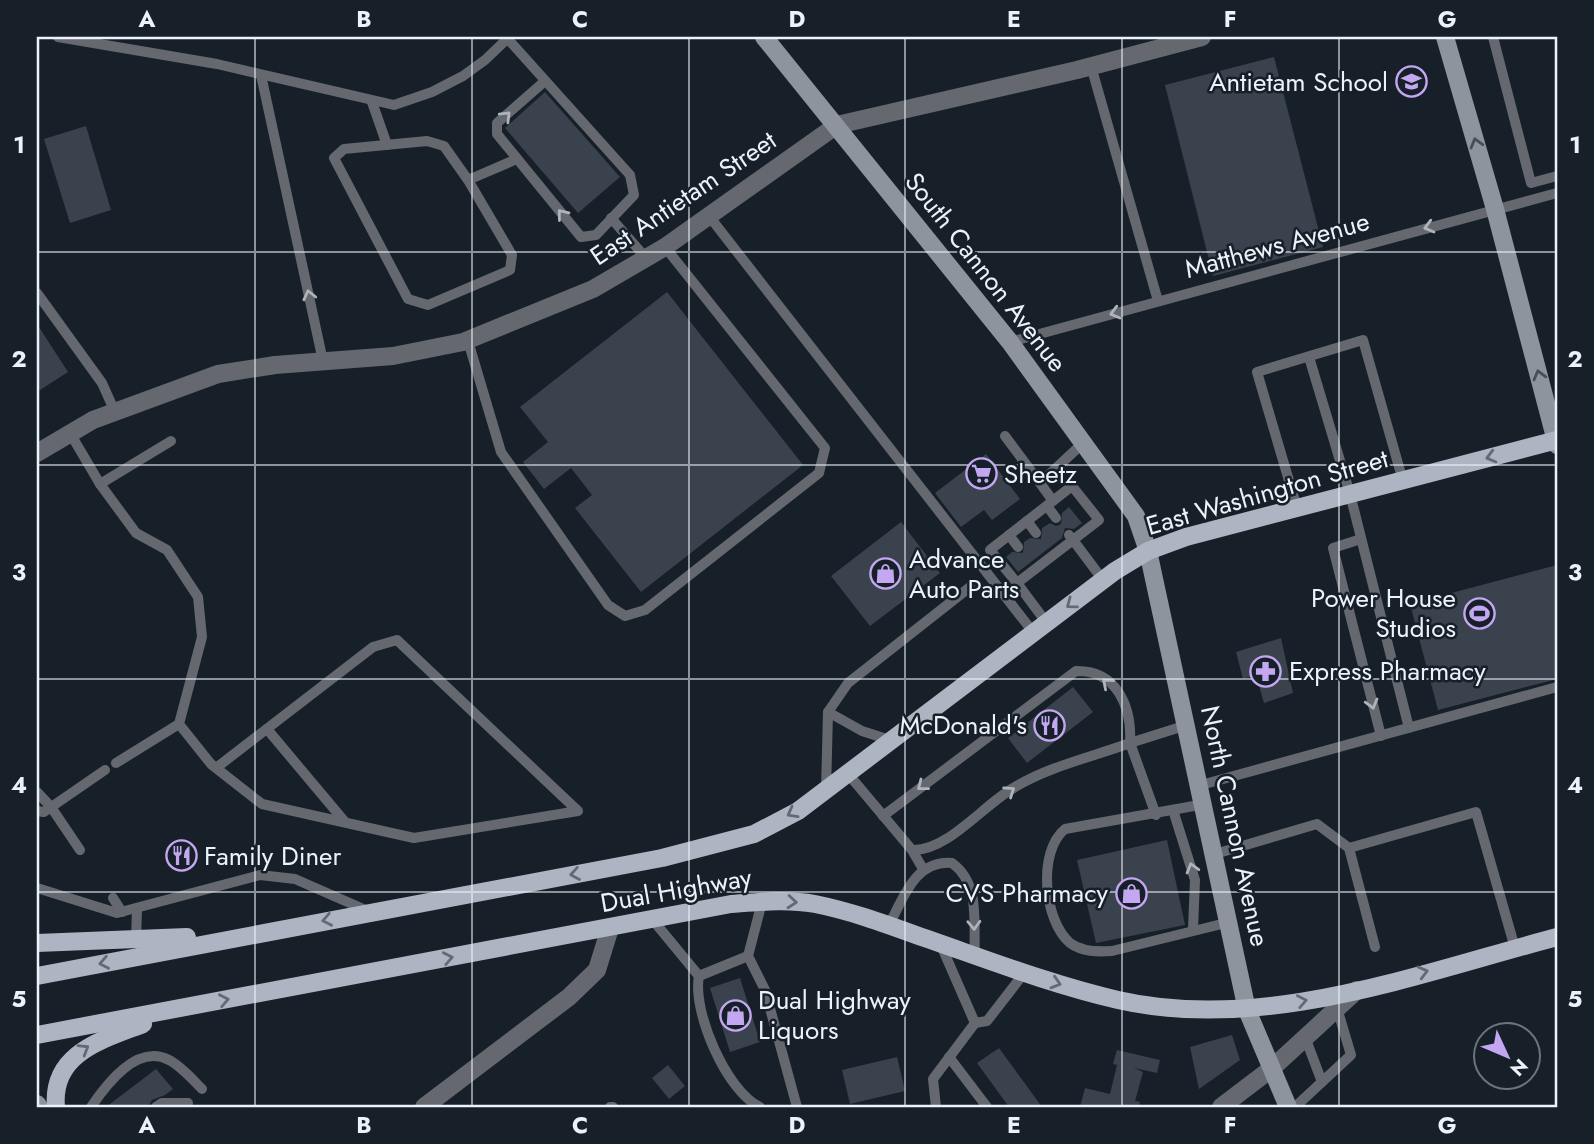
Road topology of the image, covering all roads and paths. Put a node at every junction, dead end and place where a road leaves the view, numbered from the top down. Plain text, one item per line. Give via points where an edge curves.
1 (58, 37) edge
2 (764, 37) edge
3 (1202, 37) edge
4 (1445, 37) edge
5 (1493, 37) edge
6 (508, 38) edge
7 (1159, 42) edge
8 (1091, 66) junction
9 (261, 75) junction
10 (545, 81) junction
11 (372, 102) junction
12 (837, 125) junction
13 (387, 145) junction
14 (517, 159) junction
15 (1557, 176) edge
16 (468, 180) junction
17 (1557, 193) edge
18 (1495, 209) junction
19 (709, 216) junction
20 (611, 218) junction
21 (665, 247) junction
22 (646, 258) junction
23 (37, 293) edge
24 (1158, 301) junction
25 (468, 341) junction
26 (1010, 342) junction
27 (1309, 356) junction
28 (323, 361) junction
29 (115, 412) junction
30 (70, 433) junction
31 (1005, 436) dead end
32 (171, 441) dead end
33 (1557, 442) edge
34 (1083, 443) junction
35 (37, 453) edge
36 (1402, 481) junction
37 (1040, 483) junction
38 (100, 484) junction
39 (1350, 494) junction
40 (1050, 503) junction
41 (1297, 508) junction
42 (1056, 518) dead end
43 (1027, 521) junction
44 (1036, 533) dead end
45 (1009, 535) junction
46 (1071, 538) junction
47 (1362, 539) junction
48 (1018, 547) dead end
49 (1147, 551) junction
50 (1103, 580) junction
51 (1017, 583) junction
52 (970, 587) dead end
53 (1040, 627) junction
54 (1557, 687) edge
55 (828, 712) junction
56 (179, 724) junction
57 (1186, 725) junction
58 (1409, 728) junction
59 (267, 729) junction
60 (1381, 736) junction
61 (893, 741) junction
62 (1130, 743) junction
63 (216, 768) junction
64 (849, 775) junction
65 (1201, 785) junction
66 (826, 791) junction
67 (37, 792) edge
68 (1205, 804) junction
69 (51, 807) junction
70 (1173, 810) junction
71 (37, 811) edge
72 (1156, 815) junction
73 (883, 816) junction
74 (345, 822) junction
75 (1349, 848) junction
76 (80, 850) dead end
77 (912, 850) junction
78 (1215, 854) junction
79 (923, 869) junction
80 (37, 888) edge
81 (113, 898) dead end
82 (762, 902) junction
83 (137, 908) junction
84 (122, 912) junction
85 (369, 912) junction
86 (652, 919) junction
87 (1230, 922) junction
88 (890, 925) junction
89 (610, 928) junction
90 (1193, 929) junction
91 (260, 932) junction
92 (1557, 937) edge
93 (136, 941) junction
94 (37, 943) edge
95 (940, 943) junction
96 (1376, 947) dead end
97 (1515, 948) junction
98 (975, 955) junction
99 (748, 956) junction
100 (1025, 972) junction
101 (37, 976) edge
102 (699, 976) junction
103 (1357, 990) junction
104 (184, 1008) junction
105 (1337, 1008) junction
106 (1247, 1010) junction
107 (975, 1023) junction
108 (37, 1035) edge
109 (1305, 1037) junction
110 (949, 1057) junction
111 (1271, 1069) junction
112 (1322, 1082) junction
113 (202, 1088) dead end
114 (188, 1103) dead end
115 (433, 1105) edge
116 (792, 1106) edge
117 (56, 1107) edge
118 (91, 1107) edge
119 (156, 1107) edge
120 (760, 1107) edge
121 (936, 1107) edge
122 (987, 1107) edge
123 (1221, 1107) edge
124 (1288, 1107) edge
125 (1296, 1107) edge

1 - 9 lane
2 - 12 street, South Cannon Avenue
3 - 7 street, East Antietam Street
18 -> 4 street
5 - 15 lane via 1531,183
6 - 10 lane
6 - 11 lane via 485,60 432,92 394,105
7 - 8 street, East Antietam Street
8 - 12 street, East Antietam Street
8 - 24 lane
9 - 11 lane
28 -> 9 lane
14 -> 10 lane via 497,134 497,123
10 - 20 lane via 629,175 634,195
11 - 13 lane
12 - 19 street, East Antietam Street
12 - 26 street, South Cannon Avenue
13 - 16 lane via 427,141 444,146
13 - 16 lane via 344,149 334,158 408,299 428,305 510,270 512,256
14 - 16 lane
20 -> 14 lane via 596,235 581,237
17 - 18 lane, Matthews Avenue
18 -> 24 lane, Matthews Avenue
33 -> 18 street
19 - 21 street, East Antietam Street
19 - 53 lane
20 - 22 lane
21 - 22 street, East Antietam Street
21 - 25 lane via 825,448 818,473 645,610 625,617 608,605 501,452
22 - 25 street, East Antietam Street via 593,289
23 - 29 lane via 102,383
24 -> 26 lane, Matthews Avenue
25 - 28 street, East Antietam Street via 393,356
26 - 34 street, South Cannon Avenue
27 - 36 lane via 1363,340
27 - 39 lane
27 - 41 lane via 1257,372
28 - 29 street, East Antietam Street via 218,374
29 - 30 street, East Antietam Street
30 - 35 street, East Antietam Street
30 - 38 lane
31 - 37 lane
32 - 38 lane
33 -> 36 main road, East Washington Street
34 - 37 lane
34 - 49 street, South Cannon Avenue via 1136,516
36 - 39 main road, East Washington Street
37 - 40 lane
38 - 56 lane via 136,533 167,550 198,597 202,637
39 - 41 main road, East Washington Street
39 - 47 lane
40 - 42 lane
40 - 43 lane
40 - 46 lane via 1072,486 1099,520
41 - 49 main road, East Washington Street
43 - 44 lane
43 - 45 lane
45 - 48 lane
45 - 51 lane via 990,550
46 - 50 lane
46 - 51 lane
47 - 58 lane
47 -> 60 lane via 1333,548
49 - 50 main road, East Washington Street
49 - 57 street, North Cannon Avenue
50 -> 53 main road, East Washington Street
51 - 53 lane
52 - 55 lane via 848,682
53 - 61 main road, East Washington Street
54 - 58 lane
55 - 61 lane
55 - 66 lane
56 - 63 lane
56 - 69 lane
57 - 62 lane
57 - 65 street, North Cannon Avenue
58 - 60 lane
59 - 63 lane
59 - 74 lane
59 - 74 lane via 373,647 397,640 578,811 414,838
60 - 65 lane
61 - 64 main road, East Washington Street
62 - 72 lane
62 -> 73 lane via 1128,707 1104,677 1076,671
77 -> 62 lane via 924,851 943,841 1013,787
63 - 74 lane via 262,804
64 - 66 main road, Dual Highway
64 - 73 lane
65 - 68 street, North Cannon Avenue
66 -> 85 main road, Dual Highway via 754,834 721,845
67 - 69 lane
68 - 70 lane
68 - 78 street, North Cannon Avenue
69 - 71 lane
69 - 76 lane
70 - 72 lane
90 -> 70 lane via 1195,880
72 - 90 lane via 1082,825 1057,836 1046,869 1057,920 1069,942 1096,952
73 - 77 lane
75 - 78 lane via 1317,824
75 - 96 lane
75 - 97 lane via 1476,812
77 - 79 lane
78 - 87 street, North Cannon Avenue
79 - 88 lane
79 -> 98 lane via 952,863 967,877
80 - 84 lane
81 - 84 lane
82 - 86 main road, Dual Highway
82 -> 88 main road, Dual Highway via 814,904
82 - 99 lane
83 - 84 lane
83 - 85 lane via 260,874 295,880
83 - 93 lane
85 -> 91 main road, Dual Highway
86 - 89 main road, Dual Highway
86 - 102 lane
87 - 90 lane
87 - 106 street, North Cannon Avenue
88 - 95 main road, Dual Highway
104 -> 89 main road, Dual Highway
89 - 115 street via 597,970
91 - 93 main road
91 -> 101 main road, Dual Highway
92 - 97 main road, Dual Highway
93 - 94 main road
95 - 98 main road, Dual Highway
95 - 107 lane
103 -> 97 main road, Dual Highway
98 - 100 main road, Dual Highway
99 - 102 lane
99 - 116 lane via 765,990
100 -> 106 main road, Dual Highway via 1146,1005
100 - 107 lane via 987,1021
102 - 120 lane via 699,1006 719,1057 738,1090
103 - 105 street
106 -> 103 main road, Dual Highway
104 - 108 main road, Dual Highway
117 -> 104 main road via 57,1084 73,1056
105 - 109 street
105 - 112 lane via 1351,1055
106 - 111 street, North Cannon Avenue
107 - 110 lane
109 - 111 street
109 - 112 lane
110 - 121 lane via 933,1079
110 - 122 lane
111 - 123 street
111 - 124 street, North Cannon Avenue
112 - 125 lane
113 - 118 lane via 168,1059 154,1057 127,1066
114 - 119 lane

